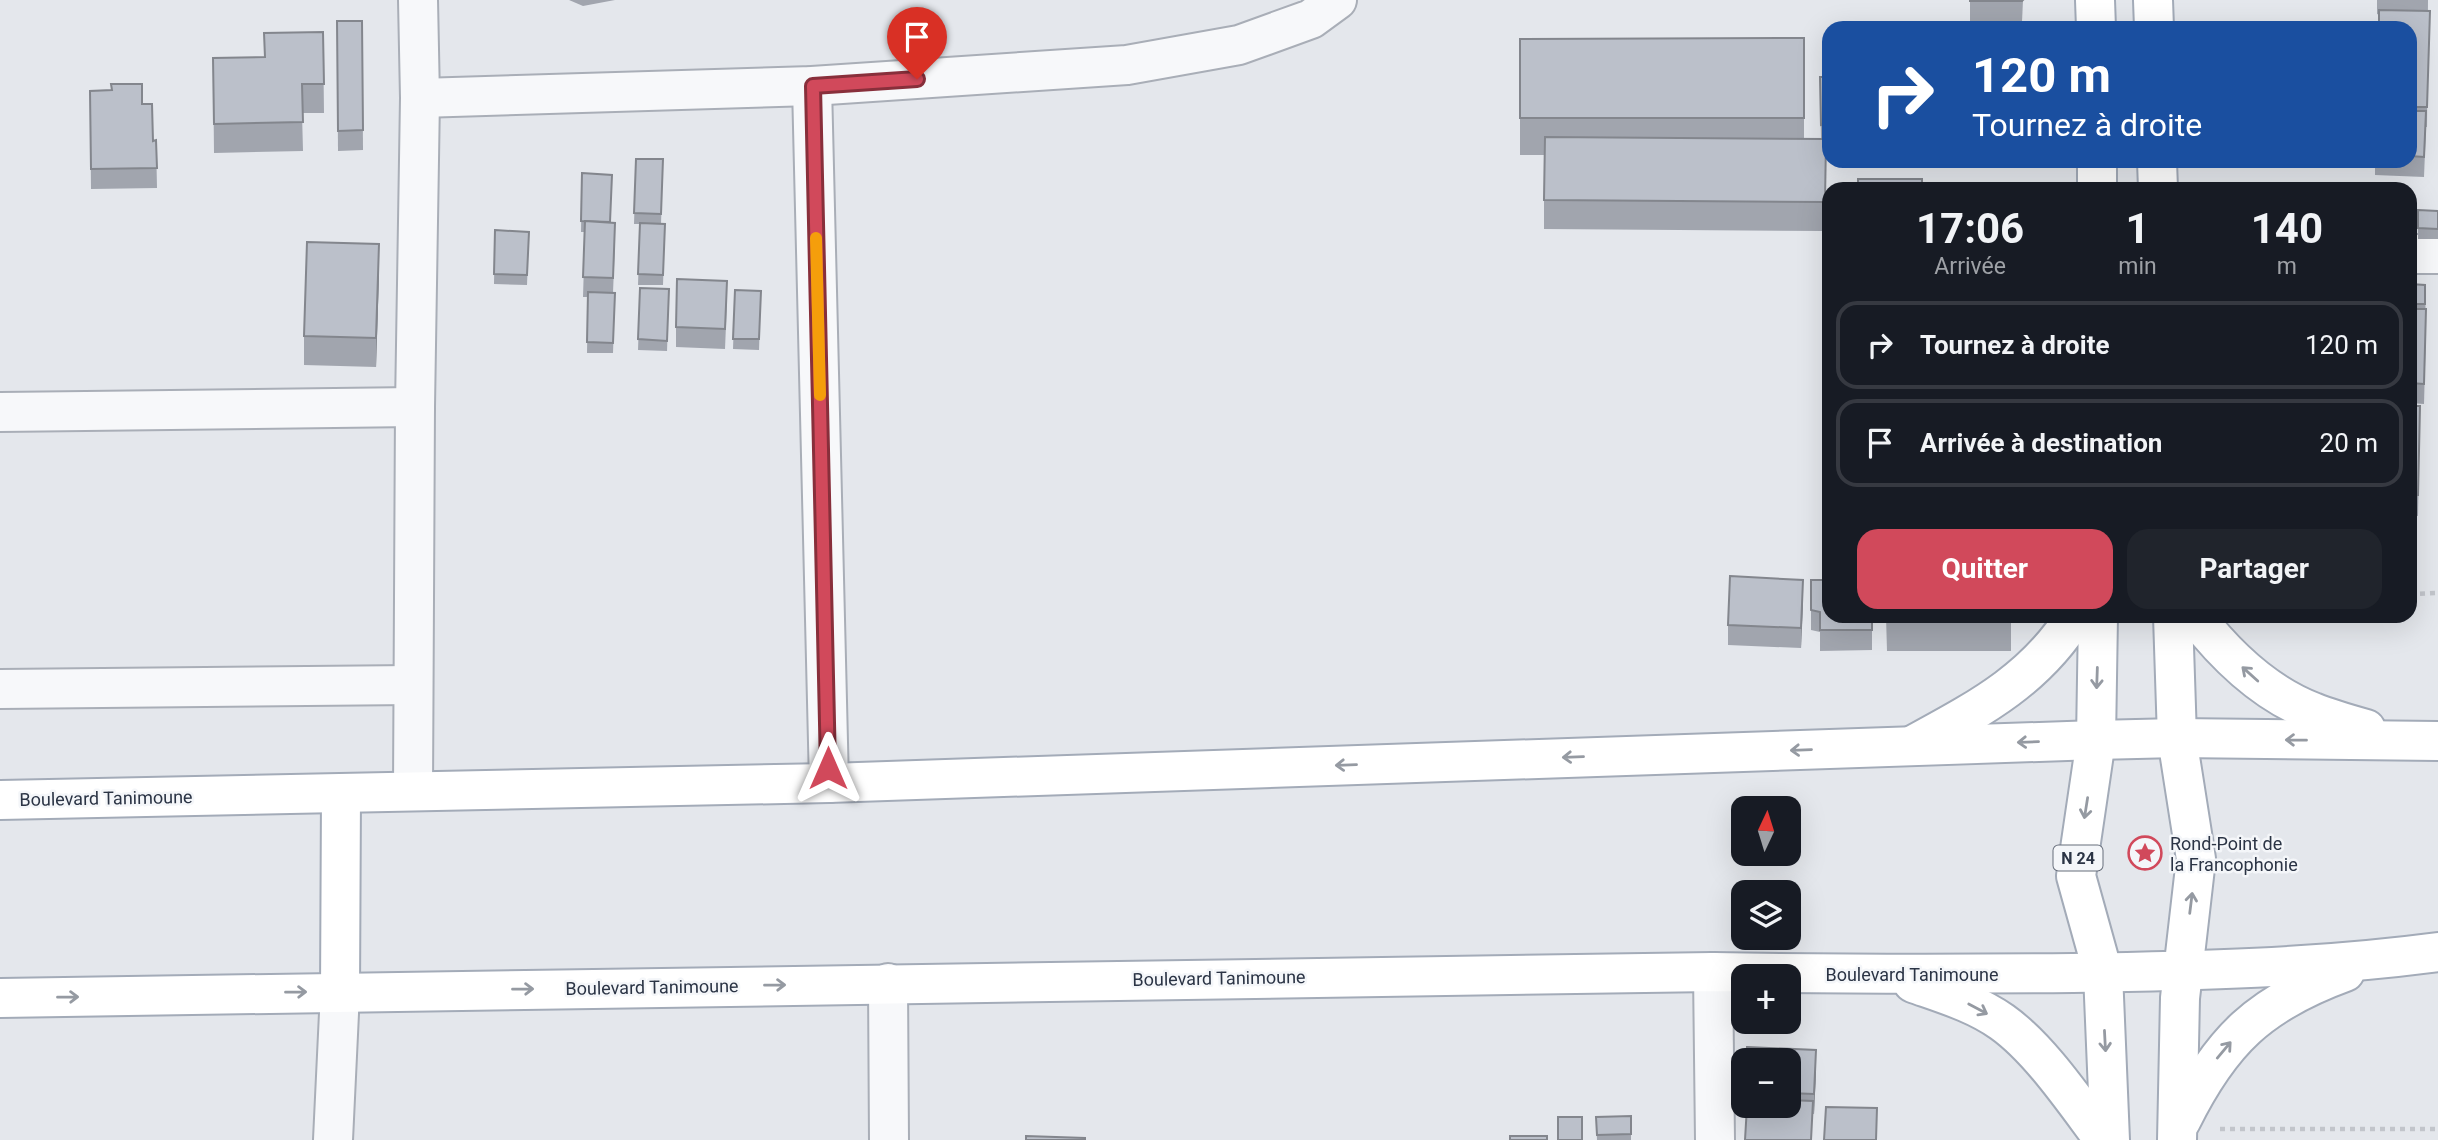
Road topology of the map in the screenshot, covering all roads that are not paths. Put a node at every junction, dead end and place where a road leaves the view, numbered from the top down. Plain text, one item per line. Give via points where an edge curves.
1 (418, 0) edge
2 (1337, 0) edge
3 (2095, 0) edge
4 (2153, 0) edge
5 (2096, 21) edge
6 (2154, 21) edge
7 (813, 86) junction
8 (420, 98) junction
9 (2417, 254) edge
10 (2438, 254) edge
11 (415, 407) junction
12 (0, 412) edge
13 (2070, 623) edge
14 (2098, 623) edge
15 (2173, 623) edge
16 (2201, 623) edge
17 (413, 685) junction
18 (0, 689) edge
19 (2177, 738) junction
20 (2096, 740) junction
21 (2419, 741) edge
22 (1910, 746) junction
23 (829, 783) junction
24 (413, 790) junction
25 (341, 794) junction
26 (0, 800) edge
27 (2438, 952) edge
28 (2376, 960) junction
29 (2182, 971) junction
30 (1713, 972) junction
31 (2103, 972) junction
32 (1891, 975) junction
33 (888, 983) junction
34 (340, 992) junction
35 (0, 998) edge
36 (2177, 1135) edge
37 (333, 1140) edge
38 (889, 1140) edge
39 (1715, 1140) edge
40 (2104, 1140) edge
41 (2110, 1140) edge

1 - 8 street
2 - 7 street via 1311,19 1239,45 1127,65
3 - 5 main road
4 - 6 main road
7 - 8 street
7 - 23 street
8 - 11 street
9 - 10 street
11 - 12 street
11 - 17 street
13 - 22 main road via 2050,652 2013,686
14 -> 20 main road, N 24
15 - 19 main road
21 -> 16 main road via 2310,711 2262,684
17 - 18 street
17 - 24 street
19 - 20 main road, Boulevard Tanimoune
21 -> 19 main road, Boulevard Tanimoune
29 -> 19 main road via 2196,859
20 -> 22 main road, Boulevard Tanimoune
20 -> 31 main road, N 24 via 2076,876
22 -> 23 main road, Boulevard Tanimoune
23 - 24 main road, Boulevard Tanimoune
24 - 25 main road, Boulevard Tanimoune
25 - 26 main road, Boulevard Tanimoune
25 - 34 main road
27 - 28 main road, Boulevard Tanimoune
28 - 29 main road, Boulevard Tanimoune
36 -> 28 main road via 2213,1064 2256,1017 2315,982
29 - 31 main road, Boulevard Tanimoune
29 - 36 main road
30 - 32 main road, Boulevard Tanimoune
30 - 33 main road, Boulevard Tanimoune
30 - 39 street
31 - 32 main road, Boulevard Tanimoune
31 -> 41 main road, N 24
32 -> 40 main road via 1973,1005 2003,1023 2067,1090
34 -> 33 main road, Boulevard Tanimoune
33 - 38 street
35 -> 34 main road, Boulevard Tanimoune
34 - 37 street

